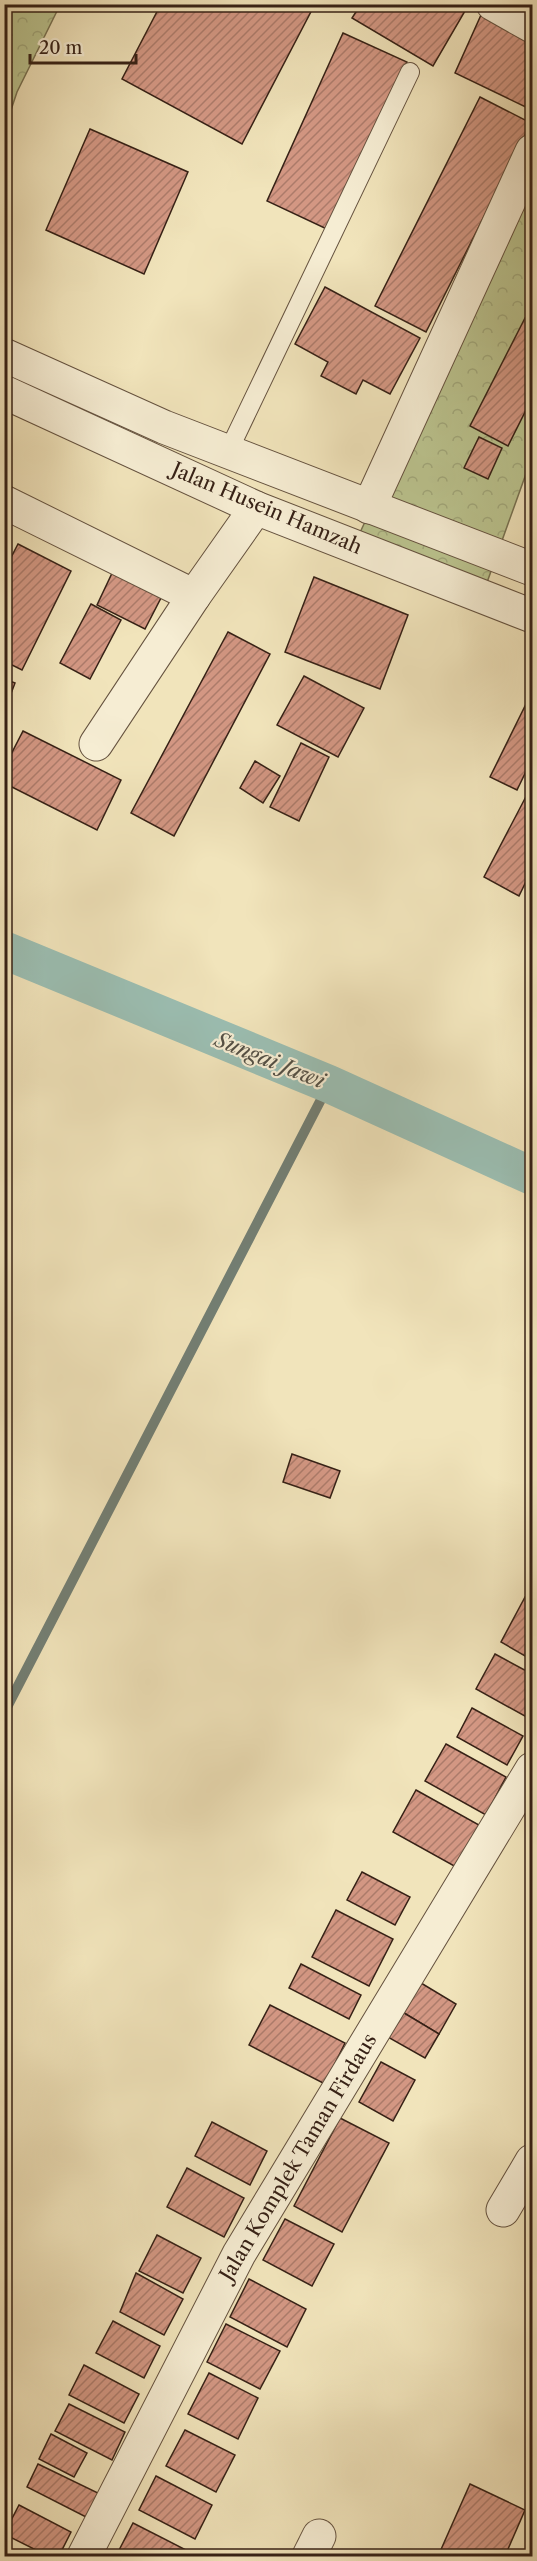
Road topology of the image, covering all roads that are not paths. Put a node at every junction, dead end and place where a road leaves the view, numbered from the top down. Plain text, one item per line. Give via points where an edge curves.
1 (493, 4) edge
2 (532, 26) edge
3 (410, 72) dead end
4 (532, 151) edge
5 (4, 355) edge
6 (4, 392) edge
7 (228, 452) junction
8 (4, 502) edge
9 (256, 507) junction
10 (369, 507) junction
11 (353, 544) junction
12 (532, 569) edge
13 (194, 596) junction
14 (532, 616) edge
15 (96, 744) dead end
16 (532, 1769) edge
17 (532, 2161) edge
18 (503, 2210) dead end
19 (84, 2556) edge

1 - 2 street
3 - 7 lane
4 - 10 street
5 - 7 street, Jalan Husein Hamzah
6 - 9 street, Jalan Husein Hamzah
7 - 10 street, Jalan Husein Hamzah
8 - 13 street
9 - 11 street, Jalan Husein Hamzah
9 - 13 street
10 - 11 street
10 - 12 street, Jalan Husein Hamzah
11 - 14 street, Jalan Husein Hamzah
13 - 15 street
16 - 19 street, Jalan Komplek Taman Firdaus via 239,2254
17 - 18 street

